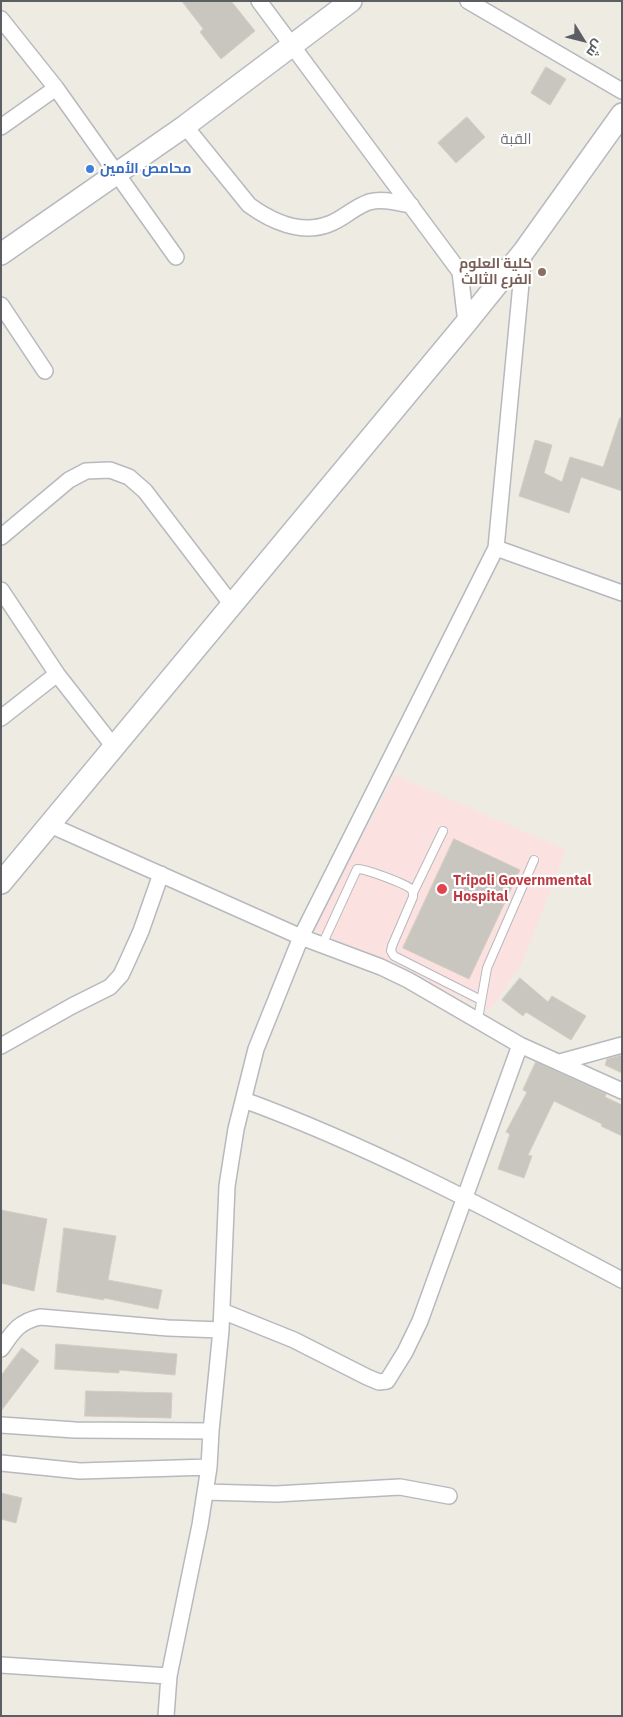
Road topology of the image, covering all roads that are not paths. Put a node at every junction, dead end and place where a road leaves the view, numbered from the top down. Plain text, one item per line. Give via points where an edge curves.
1 (259, 1) edge
2 (351, 1) edge
3 (468, 1) edge
4 (1, 19) edge
5 (293, 45) junction
6 (56, 88) junction
7 (622, 92) edge
8 (622, 114) edge
9 (185, 126) junction
10 (1, 127) edge
11 (118, 174) junction
12 (411, 205) junction
13 (524, 251) junction
14 (1, 254) edge
15 (176, 257) dead end
16 (510, 267) junction
17 (460, 272) junction
18 (1, 305) edge
19 (466, 323) junction
20 (45, 371) dead end
21 (1, 537) edge
22 (496, 548) junction
23 (1, 590) edge
24 (622, 593) edge
25 (232, 605) junction
26 (57, 674) junction
27 (1, 718) edge
28 (114, 747) junction
29 (50, 825) junction
30 (443, 831) dead end
31 (534, 860) dead end
32 (161, 874) junction
33 (1, 883) edge
34 (413, 893) junction
35 (301, 937) junction
36 (322, 945) junction
37 (481, 1000) junction
38 (478, 1019) junction
39 (520, 1045) junction
40 (622, 1045) edge
41 (1, 1046) edge
42 (560, 1062) junction
43 (622, 1091) edge
44 (244, 1100) junction
45 (464, 1198) junction
46 (622, 1280) edge
47 (222, 1311) junction
48 (221, 1330) junction
49 (1, 1350) edge
50 (1, 1425) edge
51 (211, 1431) junction
52 (1, 1463) edge
53 (209, 1466) junction
54 (205, 1492) junction
55 (449, 1496) dead end
56 (1, 1665) edge
57 (168, 1676) junction
58 (166, 1716) edge

1 - 5 street
2 - 5 main road
3 - 7 street
4 - 6 street
5 - 9 main road
5 - 12 street
6 - 10 street
6 - 11 street
8 - 13 main road
9 - 11 main road
9 - 12 street via 249,205 277,222 310,228 329,224 371,202 386,200
11 - 14 main road
11 - 15 street
12 - 17 street
13 - 16 main road
13 - 22 street
16 - 17 street
16 - 19 main road
17 - 19 street
18 - 20 street
19 - 25 main road
21 - 25 street via 69,480 86,471 110,470 128,476 145,491
22 - 24 street
22 - 35 street
23 - 26 street
25 - 28 main road
26 - 27 street
26 - 28 street
28 - 29 main road
29 - 32 street
29 - 33 main road
30 - 34 lane
31 - 37 lane via 487,968
32 - 35 street
32 - 41 street via 142,931 121,975 110,987
34 - 36 lane via 381,875 366,869 357,870
34 - 37 lane via 391,952
35 - 36 street
35 - 44 street via 256,1049
36 - 38 street via 381,967
37 - 38 lane
38 - 39 street
39 - 42 street
39 - 45 street
40 - 42 street
42 - 43 street
44 - 45 street via 303,1123
44 - 47 street via 227,1186
45 - 46 street
45 - 47 street via 420,1321 387,1382 379,1382 294,1340
47 - 48 street
48 - 49 street via 40,1317 27,1320 16,1328
48 - 51 street
50 - 51 street via 75,1430
51 - 53 street
52 - 53 street via 80,1470
53 - 54 street
54 - 55 street via 276,1494 400,1488
54 - 57 street
56 - 57 street
57 - 58 street

